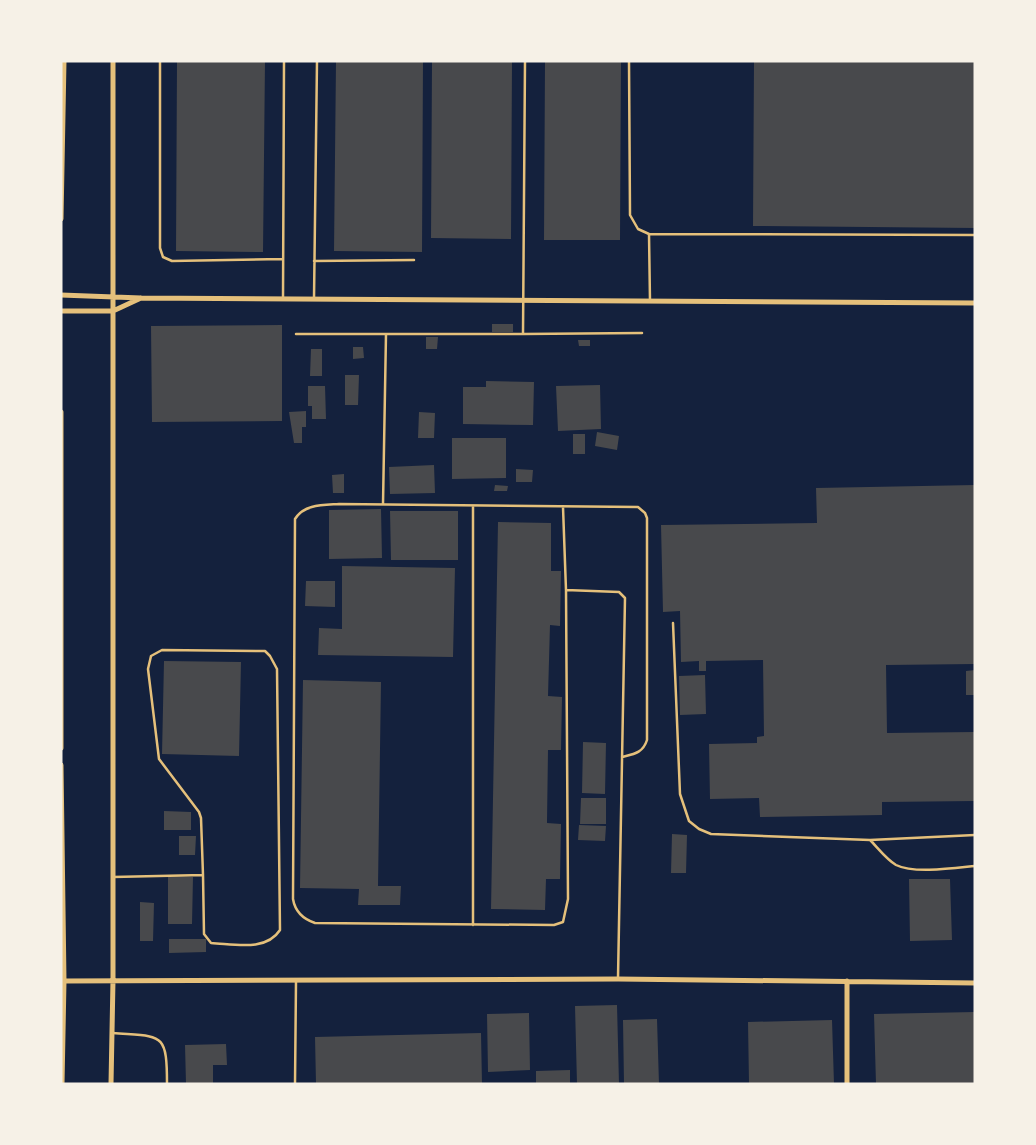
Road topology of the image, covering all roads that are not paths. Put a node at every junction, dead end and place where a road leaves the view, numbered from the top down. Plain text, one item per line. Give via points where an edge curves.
1 (64, 61) edge
2 (114, 61) edge
3 (160, 61) edge
4 (284, 61) edge
5 (317, 61) edge
6 (525, 61) edge
7 (629, 61) edge
8 (61, 219) edge
9 (649, 234) junction
10 (975, 235) edge
11 (282, 259) junction
12 (414, 260) dead end
13 (314, 262) junction
14 (61, 294) edge
15 (112, 295) junction
16 (141, 298) junction
17 (283, 299) junction
18 (314, 299) junction
19 (524, 300) junction
20 (650, 301) junction
21 (975, 303) edge
22 (61, 311) edge
23 (113, 311) junction
24 (642, 332) dead end
25 (296, 334) dead end
26 (386, 334) junction
27 (523, 334) junction
28 (61, 412) edge
29 (383, 504) junction
30 (473, 507) junction
31 (562, 507) junction
32 (62, 535) edge
33 (566, 590) junction
34 (673, 623) dead end
35 (62, 710) edge
36 (61, 748) edge
37 (622, 757) junction
38 (61, 765) edge
39 (975, 835) edge
40 (870, 840) junction
41 (975, 866) edge
42 (203, 875) junction
43 (113, 877) junction
44 (473, 925) junction
45 (296, 979) junction
46 (618, 979) junction
47 (113, 980) junction
48 (64, 981) junction
49 (847, 981) junction
50 (975, 984) edge
51 (62, 994) edge
52 (112, 1032) junction
53 (62, 1084) edge
54 (111, 1084) edge
55 (166, 1084) edge
56 (295, 1084) edge
57 (847, 1084) edge

1 - 8 street
2 - 15 street
3 - 11 lane via 160,248 163,257 172,261
4 - 11 lane
5 - 13 lane
6 - 19 lane
7 - 9 lane via 630,215 638,229
9 - 10 lane
9 - 20 lane
11 - 17 lane
12 - 13 lane
13 - 18 lane
14 - 15 street
15 - 16 street
15 - 23 street
16 - 17 street
16 - 23 street
17 - 18 street
18 - 19 street
19 - 20 street
19 - 27 lane
20 - 21 street
22 - 23 street
23 - 43 street
24 - 27 lane
25 - 26 lane
26 - 27 lane
26 - 29 lane
28 - 32 street
29 - 30 lane
29 - 44 lane via 311,507 295,519 292,666 294,905 304,917 315,922
30 - 31 lane
30 - 44 lane
31 - 33 lane
31 - 37 lane via 638,507 648,518 647,740 639,753
32 - 35 street
33 - 37 lane via 619,592 625,598
33 - 44 lane via 568,899 565,916 560,924 554,925
34 - 40 lane via 680,794 690,821 711,834
35 - 36 street
37 - 46 lane
38 - 48 street
39 - 40 lane
40 - 41 lane via 890,861 903,867
42 - 42 lane via 199,812 158,759 148,669 150,656 162,650 265,651 277,669 280,930 276,936 259,945 212,943 204,934
42 - 43 lane
43 - 47 street
45 - 46 street
45 - 47 street
45 - 56 lane
46 - 49 street
47 - 48 street
47 - 52 street
48 - 51 street
49 - 50 street
49 - 57 street
51 - 53 street
52 - 54 street
52 - 55 lane via 152,1035 163,1042 167,1053

